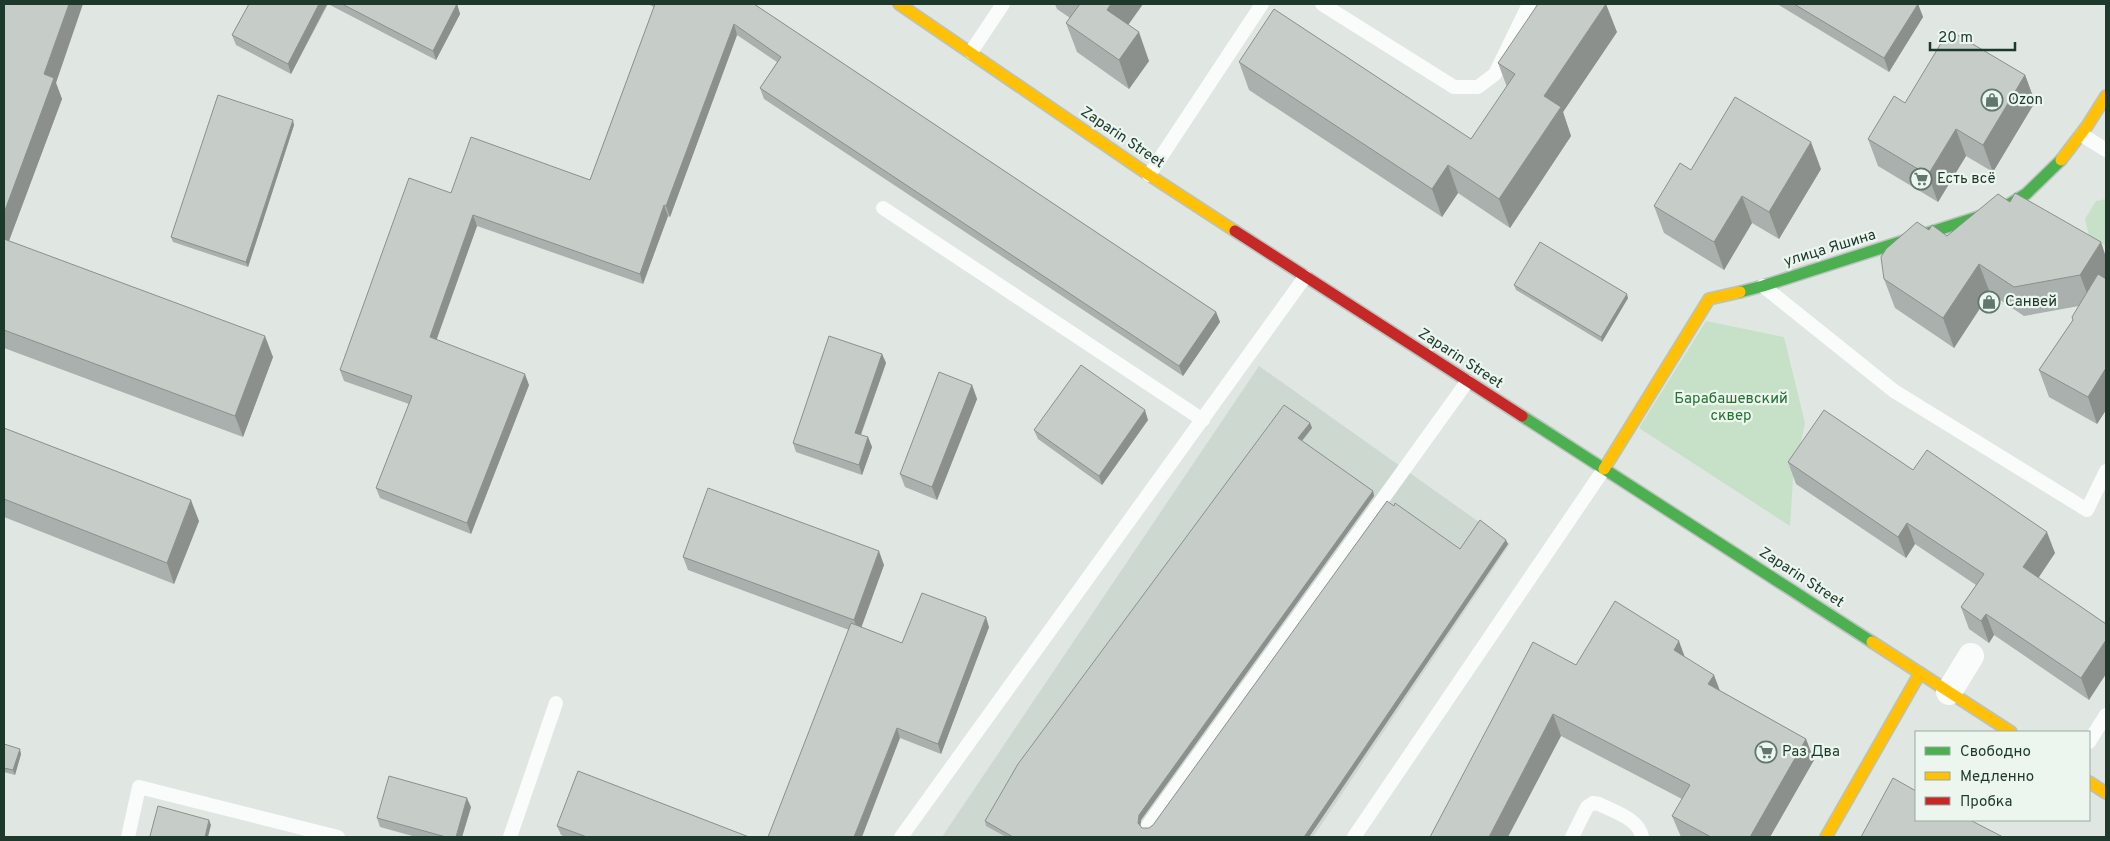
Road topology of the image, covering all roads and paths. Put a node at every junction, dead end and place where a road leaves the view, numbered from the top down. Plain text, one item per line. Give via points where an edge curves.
1 (899, 4) edge
2 (1003, 4) edge
3 (1262, 4) edge
4 (1322, 4) edge
5 (1529, 4) edge
6 (971, 52) junction
7 (2106, 96) edge
8 (2082, 136) junction
9 (2106, 150) edge
10 (1149, 175) junction
11 (2011, 204) junction
12 (883, 208) dead end
13 (2027, 213) edge
14 (1306, 277) junction
15 (1763, 286) junction
16 (1467, 382) junction
17 (1203, 420) junction
18 (1604, 469) junction
19 (2106, 471) edge
20 (1971, 656) dead end
21 (1920, 673) junction
22 (1949, 692) junction
23 (556, 703) dead end
24 (2106, 715) edge
25 (2009, 731) edge
26 (2090, 740) edge
27 (2090, 783) edge
28 (2106, 793) edge
29 (1148, 825) dead end
30 (128, 837) edge
31 (338, 837) edge
32 (510, 837) edge
33 (901, 837) edge
34 (1354, 837) edge
35 (1572, 837) edge
36 (1642, 837) edge
37 (1826, 837) edge

1 - 6 street, Zaparin Street
2 - 6 lane
3 - 10 lane
4 - 5 lane via 1454,87 1478,87 1495,74
6 - 10 street, Zaparin Street
7 - 8 street, улица Яшина
8 - 9 lane
8 - 11 street, улица Яшина via 2043,178
10 - 14 street, Zaparin Street
11 - 13 lane
11 - 15 street, улица Яшина via 1979,218
12 - 17 lane
14 - 16 street, Zaparin Street
14 - 17 lane
15 - 18 street, улица Яшина via 1709,299
15 - 19 lane via 1894,391 2087,510
16 - 18 street, Zaparin Street
16 - 29 lane
17 - 33 lane
18 - 21 street, Zaparin Street
18 - 34 lane
20 - 22 street
21 - 22 street, Zaparin Street
21 - 37 street
22 - 25 street, Zaparin Street
23 - 32 lane
24 - 26 lane
27 - 28 street
30 - 31 lane via 139,787
35 - 36 lane via 1587,807 1593,803 1635,823

